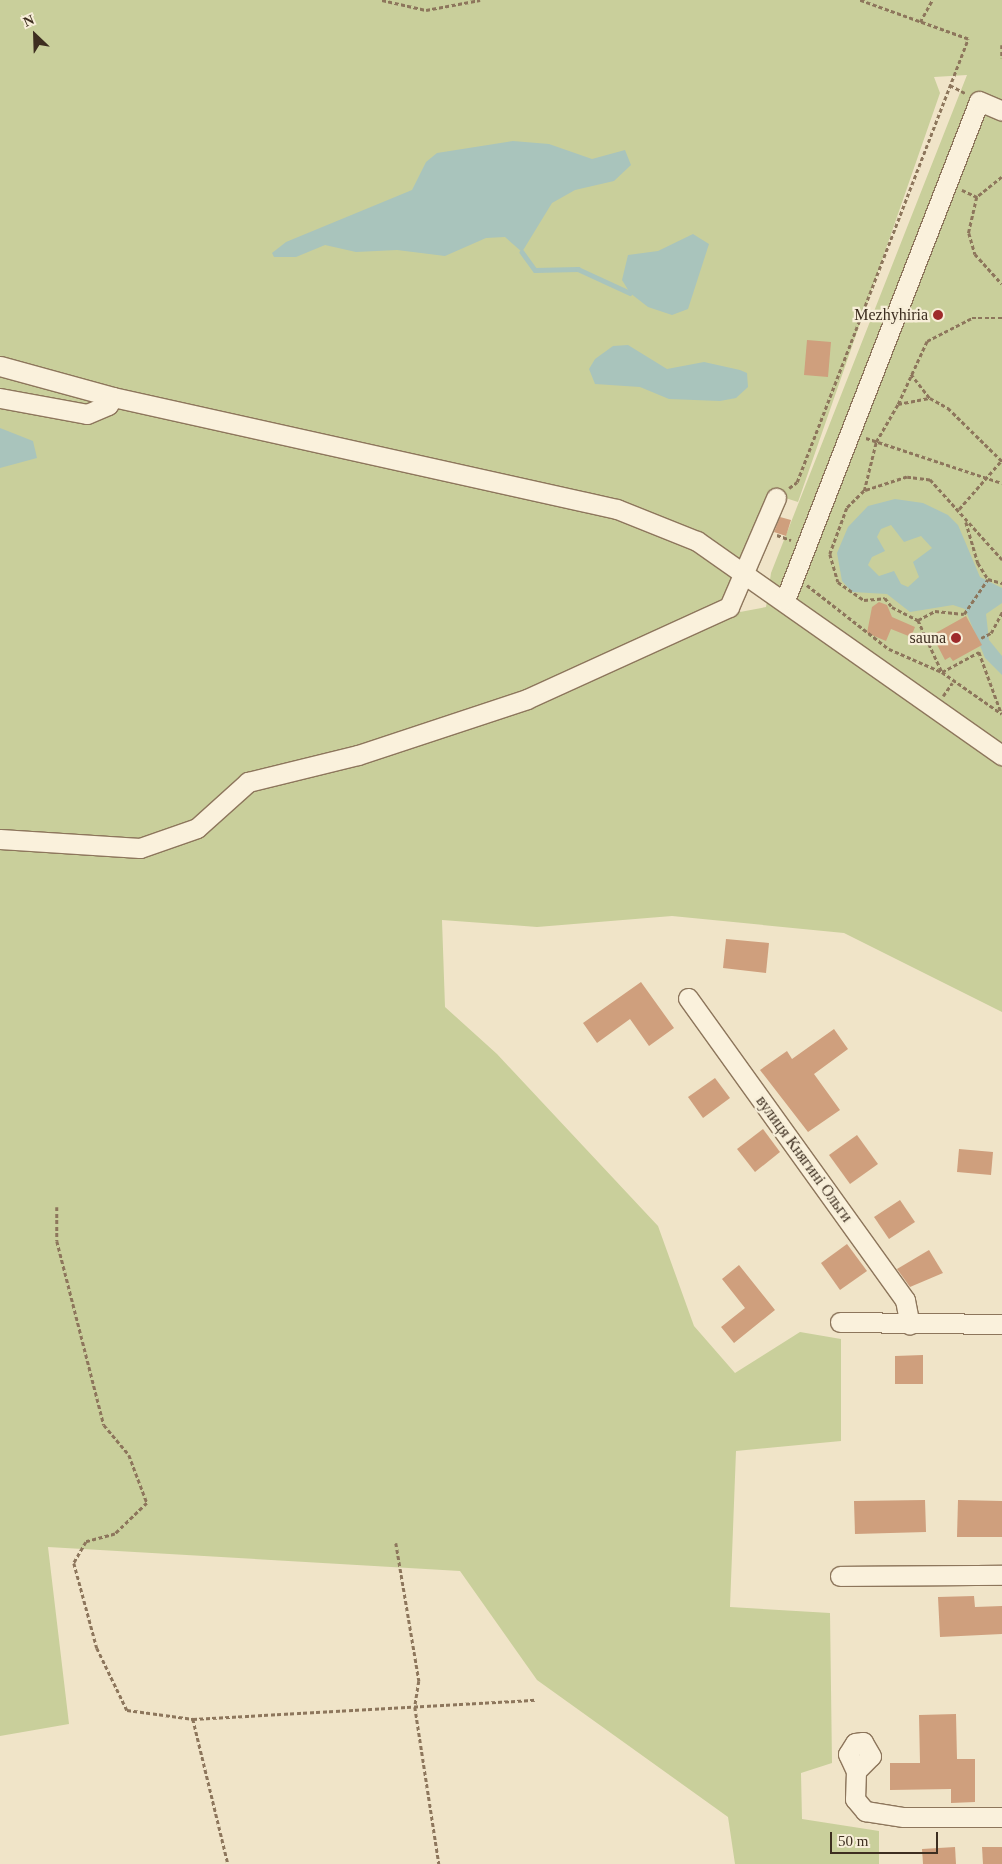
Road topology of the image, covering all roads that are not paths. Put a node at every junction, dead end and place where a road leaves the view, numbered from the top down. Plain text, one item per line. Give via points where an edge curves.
1 (1002, 111) edge
2 (0, 366) edge
3 (113, 396) junction
4 (0, 398) edge
5 (776, 498) road end
6 (747, 574) junction
7 (785, 600) junction
8 (1002, 755) edge
9 (0, 839) edge
10 (688, 998) dead end
11 (840, 1322) dead end
12 (1002, 1324) edge
13 (910, 1325) junction
14 (1002, 1575) edge
15 (840, 1576) dead end
16 (856, 1771) dead end
17 (1002, 1817) edge

1 - 7 street via 979,101
2 - 3 street
3 - 4 street via 108,405 87,414
3 - 6 street via 617,510 697,541
5 - 6 street
6 - 7 street
6 - 9 street via 729,607 527,699 358,755 248,782 197,828 140,848
7 - 8 street
10 - 13 street, вулиця Княгині Ольги via 905,1300
11 - 13 street
12 - 13 street
14 - 15 street
16 - 17 street via 855,1799 865,1811 904,1818

